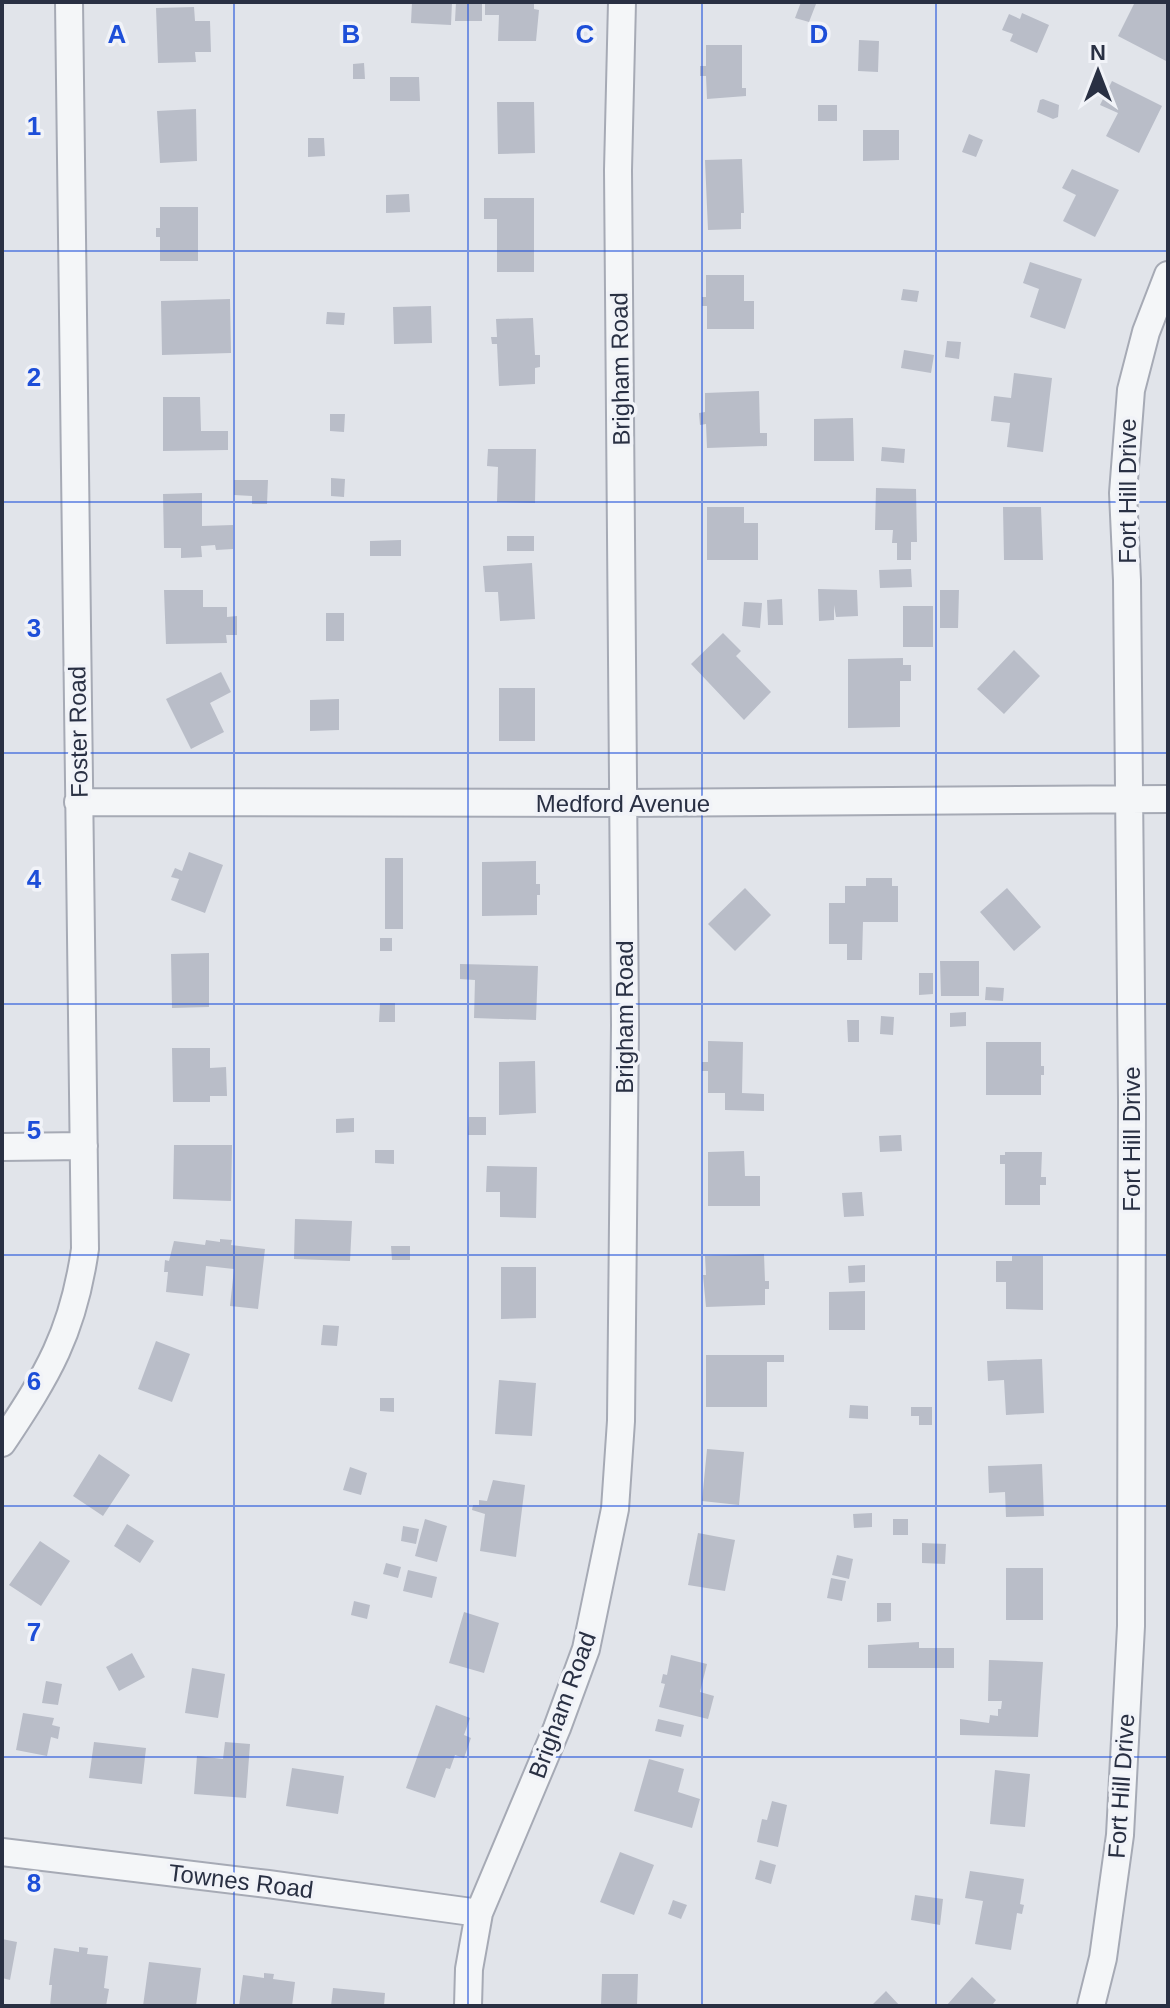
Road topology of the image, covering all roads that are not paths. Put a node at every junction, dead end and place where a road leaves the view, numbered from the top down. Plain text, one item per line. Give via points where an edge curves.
1 (69, 2) edge
2 (622, 2) edge
3 (1168, 275) edge
4 (1127, 799) junction
5 (1168, 799) edge
6 (78, 802) junction
7 (623, 803) junction
8 (84, 1146) junction
9 (2, 1147) edge
10 (2, 1443) edge
11 (2, 1852) edge
12 (479, 1913) junction
13 (468, 2006) edge
14 (1091, 2006) edge

1 - 6 street, Foster Road
2 - 7 street, Brigham Road via 618,170
3 - 4 street, Fort Hill Drive via 1146,332 1127,411
4 - 5 street, Medford Avenue
4 - 7 street, Medford Avenue
4 - 14 street, Fort Hill Drive via 1131,1626 1120,1835
6 - 7 street, Medford Avenue
6 - 8 street, Foster Road
7 - 12 street, Brigham Road via 623,1292 615,1509 586,1649
8 - 9 street
8 - 10 street, Foster Road via 85,1249 79,1290 55,1357
11 - 12 street, Townes Road
12 - 13 street, Brigham Road

